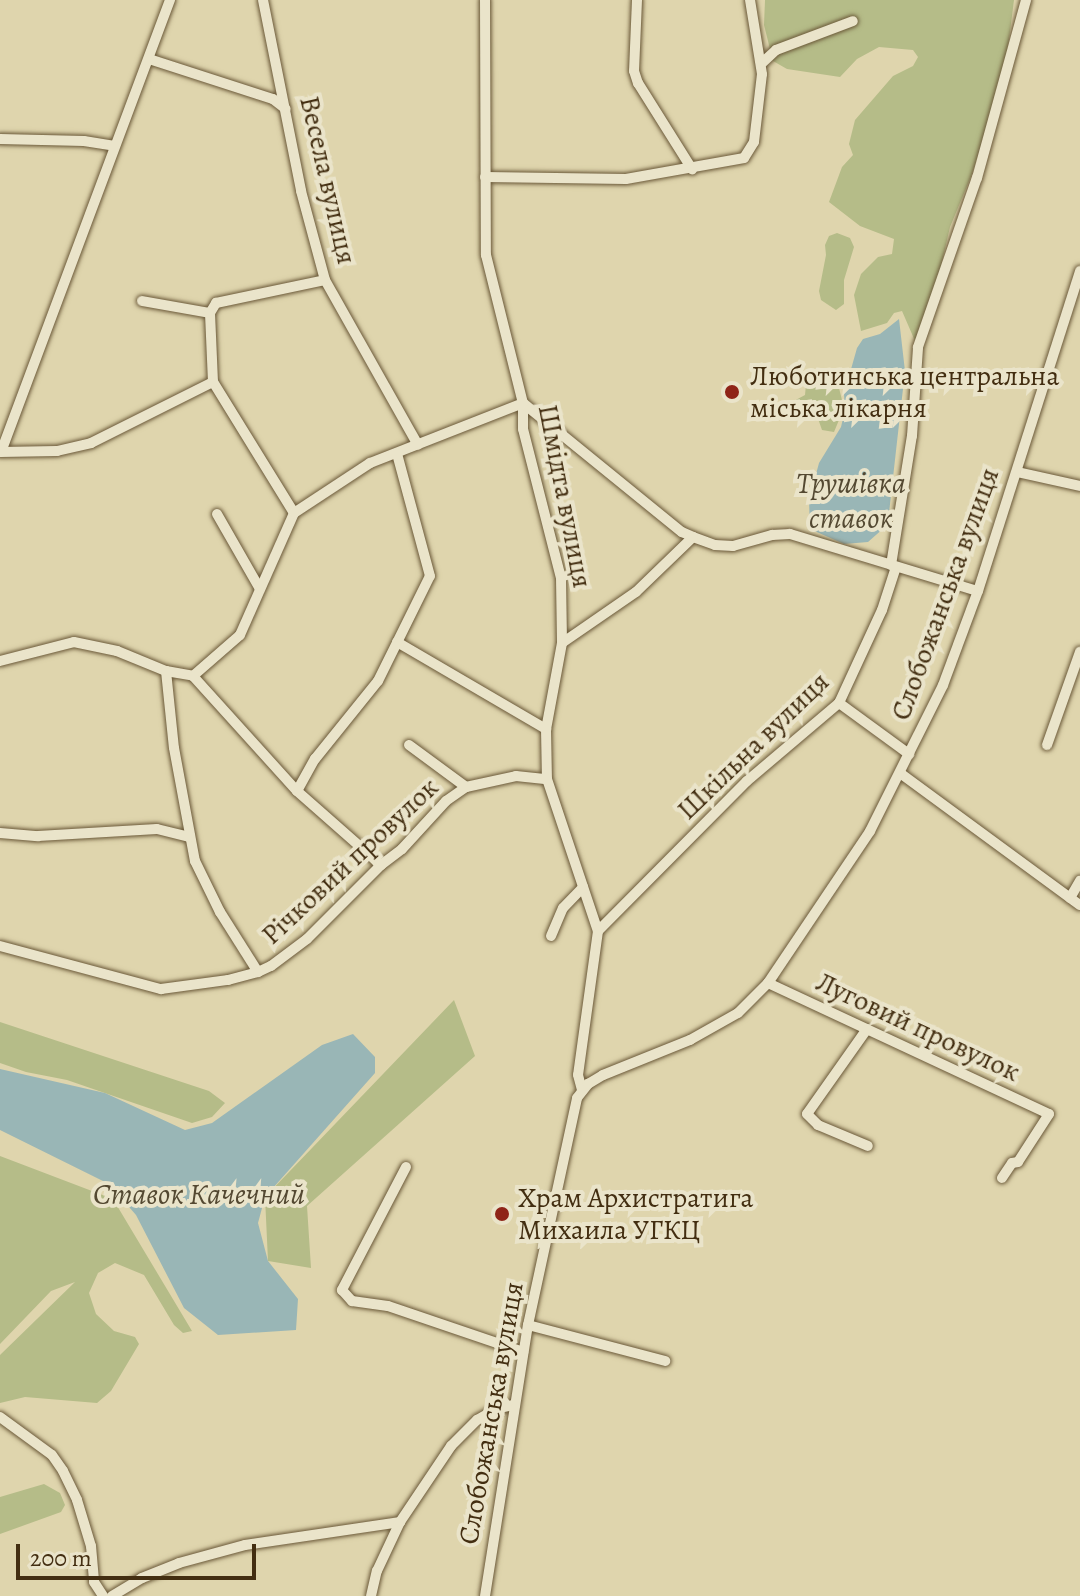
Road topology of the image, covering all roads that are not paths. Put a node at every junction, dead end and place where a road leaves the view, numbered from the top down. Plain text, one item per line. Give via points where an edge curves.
1 (170, 0) edge
2 (263, 0) edge
3 (485, 0) edge
4 (637, 0) edge
5 (750, 0) edge
6 (1026, 0) edge
7 (853, 21) dead end
8 (149, 59) junction
9 (762, 63) junction
10 (286, 109) junction
11 (0, 139) edge
12 (115, 146) junction
13 (692, 169) junction
14 (485, 177) junction
15 (1080, 271) edge
16 (325, 280) junction
17 (1076, 300) edge
18 (142, 301) dead end
19 (210, 313) junction
20 (213, 382) junction
21 (523, 403) junction
22 (418, 445) junction
23 (1, 452) edge
24 (397, 454) junction
25 (1017, 472) junction
26 (1080, 486) edge
27 (294, 513) junction
28 (217, 514) dead end
29 (693, 537) junction
30 (894, 566) junction
31 (260, 589) junction
32 (978, 591) junction
33 (397, 642) junction
34 (562, 643) junction
35 (1080, 652) edge
36 (0, 661) edge
37 (166, 671) junction
38 (193, 676) junction
39 (839, 703) junction
40 (546, 729) junction
41 (409, 745) dead end
42 (1047, 745) dead end
43 (909, 754) junction
44 (900, 773) junction
45 (547, 779) junction
46 (466, 787) junction
47 (297, 791) junction
48 (0, 833) edge
49 (190, 837) junction
50 (381, 865) junction
51 (1080, 881) edge
52 (583, 887) junction
53 (1075, 901) edge
54 (598, 931) junction
55 (551, 936) dead end
56 (0, 946) edge
57 (258, 972) junction
58 (768, 983) junction
59 (867, 1029) junction
60 (582, 1090) junction
61 (868, 1146) dead end
62 (406, 1167) dead end
63 (1002, 1178) dead end
64 (528, 1325) junction
65 (523, 1352) junction
66 (665, 1361) dead end
67 (514, 1405) junction
68 (0, 1417) edge
69 (400, 1522) junction
70 (103, 1596) edge
71 (112, 1596) edge
72 (371, 1596) edge
73 (485, 1596) edge

1 - 8 street
2 - 10 street, Весела вулиця
3 - 14 street, Шмідта вулиця
4 - 13 street via 634,71
5 - 9 street
6 - 30 street, Шкільна вулиця via 977,178 918,347
7 - 9 street via 776,50
8 - 10 street via 273,99
8 - 12 street
9 - 13 street via 748,155
10 - 16 street, Весела вулиця
11 - 12 street
12 - 23 street
13 - 14 street via 626,179
14 - 21 street, Шмідта вулиця via 486,255
15 - 17 street, Слобожанська вулиця
16 - 19 street via 216,303
16 - 22 street, Весела вулиця
17 - 25 street, Слобожанська вулиця
18 - 19 street
19 - 20 street
20 - 23 street via 91,443 57,451
20 - 27 street
21 - 22 street
21 - 29 street
21 - 34 street, Шмідта вулиця via 523,429 561,578
22 - 24 street
24 - 27 street via 370,463
24 - 33 street via 430,576
25 - 26 street
25 - 32 street, Слобожанська вулиця
27 - 31 street
28 - 31 street
29 - 30 street via 733,546 790,534
29 - 34 street via 636,592
30 - 32 street
30 - 39 street, Шкільна вулиця via 882,610
31 - 38 street via 240,635
32 - 43 street, Слобожанська вулиця via 943,685
33 - 40 street
33 - 47 street via 378,681 315,759
34 - 40 street, Шмідта вулиця
35 - 42 street
36 - 37 street via 74,642 117,651
37 - 38 street
37 - 49 street
38 - 47 street
39 - 43 street
39 - 54 street, Шкільна вулиця via 747,781
40 - 45 street, Шмідта вулиця
41 - 46 street
43 - 44 street, Слобожанська вулиця
44 - 53 street
44 - 58 street, Слобожанська вулиця via 870,831
45 - 46 street, Річковий провулок via 516,776
45 - 52 street, Шмідта вулиця
46 - 50 street, Річковий провулок
47 - 50 street
48 - 49 street via 157,829
49 - 57 street via 201,874
50 - 57 street, Річковий провулок via 307,939
51 - 53 street
52 - 54 street, Шмідта вулиця
52 - 55 street via 563,908
54 - 60 street, Шмідта вулиця via 578,1075
56 - 57 street, Річковий провулок via 161,989
58 - 59 street, Луговий провулок
58 - 60 street, Слобожанська вулиця via 723,1022 603,1075
59 - 61 street via 807,1114 818,1125
59 - 63 street, Луговий провулок via 1049,1114
60 - 64 street, Слобожанська вулиця
62 - 65 street via 342,1290 352,1301 388,1306
64 - 65 street, Слобожанська вулиця
64 - 66 street
65 - 67 street, Слобожанська вулиця
67 - 69 street via 477,1420 451,1446
67 - 73 street, Слобожанська вулиця
68 - 70 street via 52,1455 63,1471 77,1500 91,1546 94,1582
69 - 71 street via 245,1545 179,1563
69 - 72 street

